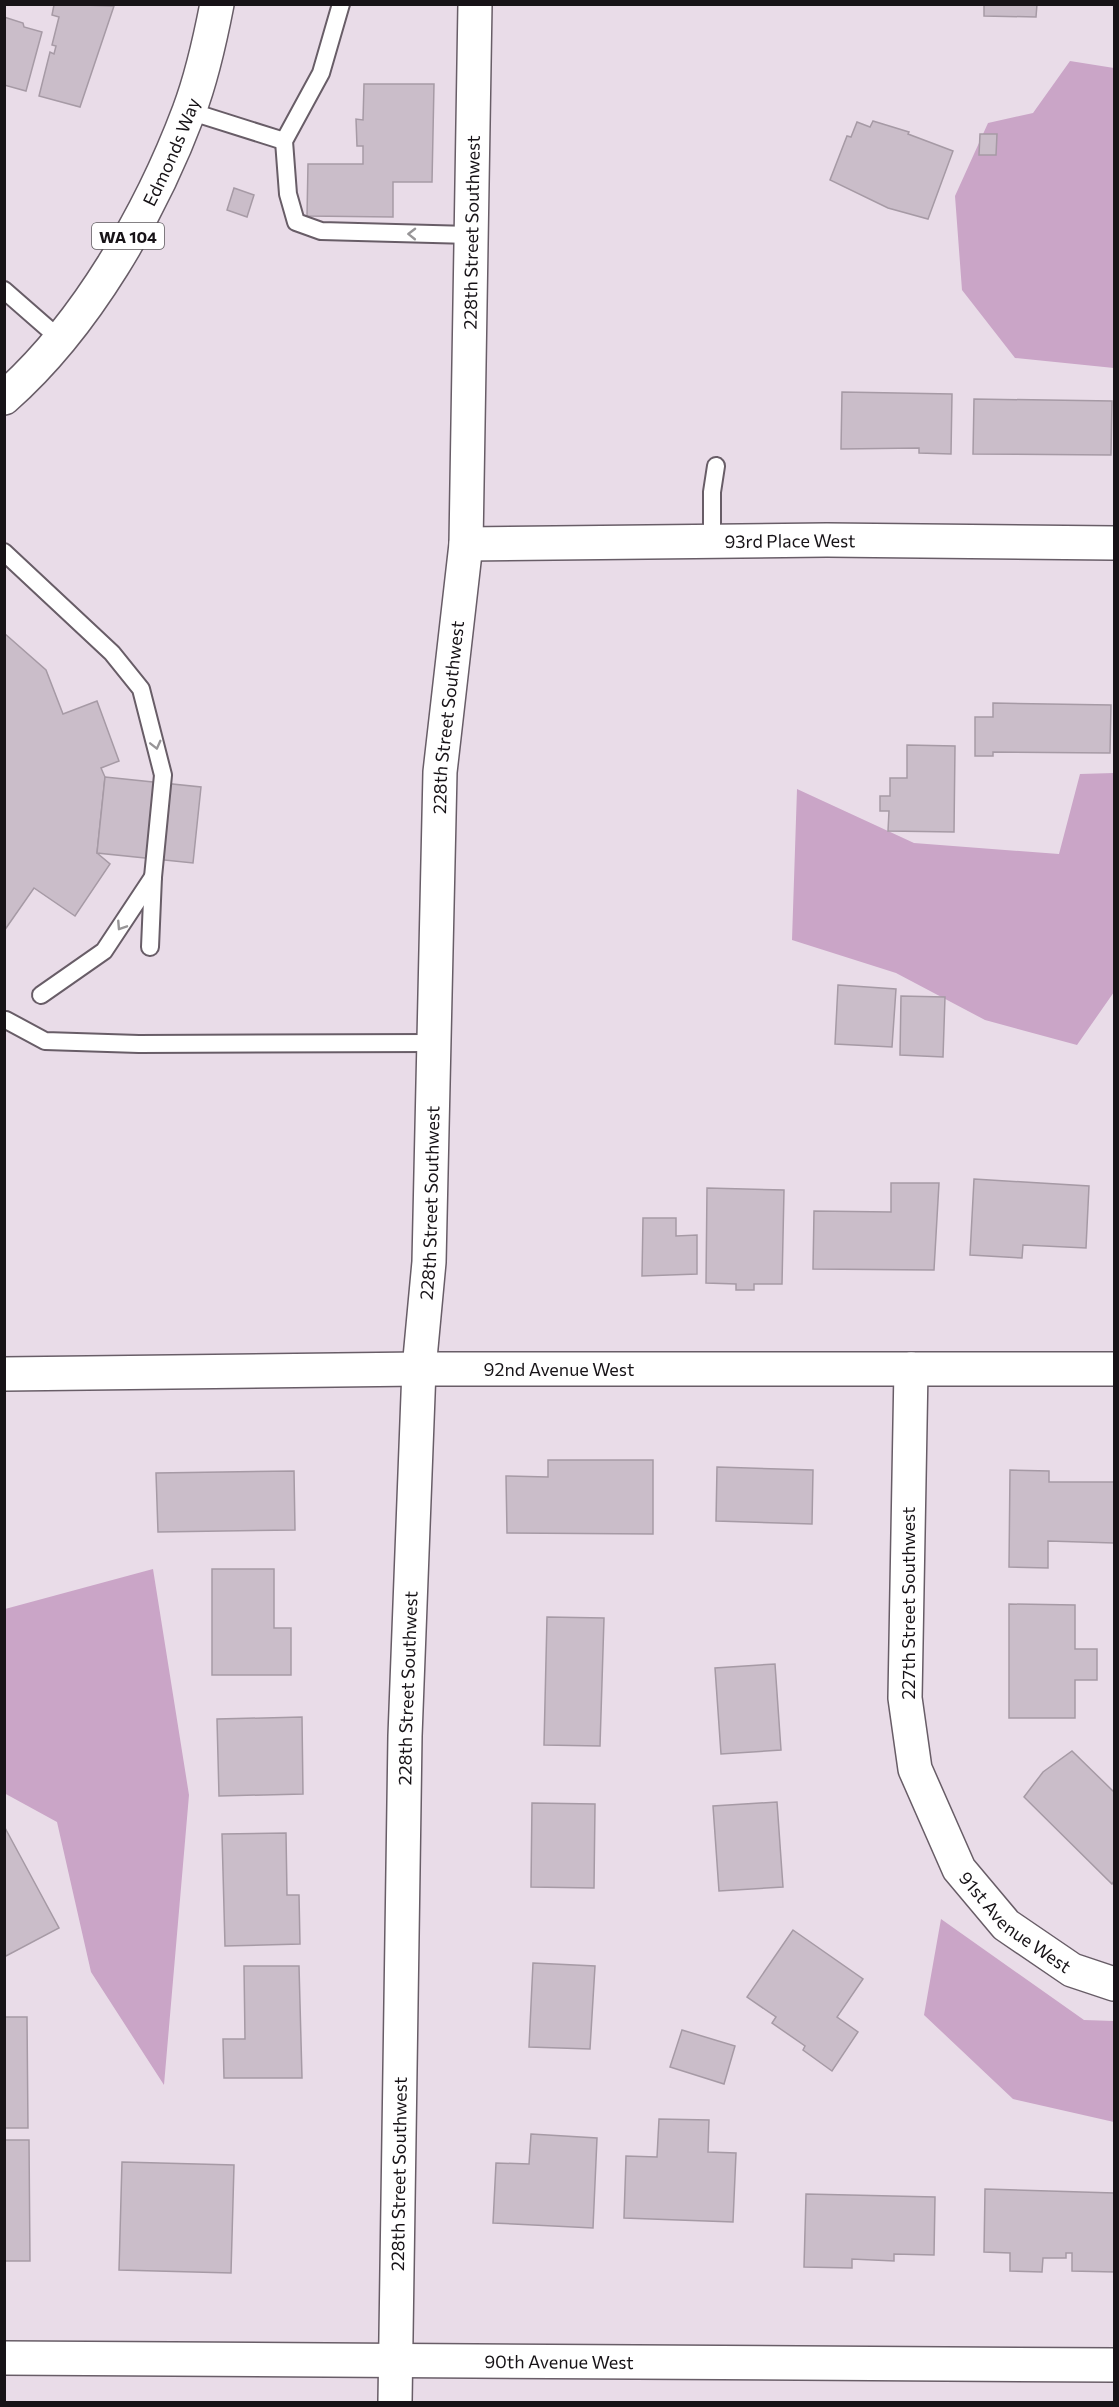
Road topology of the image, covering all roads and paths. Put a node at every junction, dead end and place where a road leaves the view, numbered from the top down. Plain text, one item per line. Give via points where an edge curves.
1 (218, 4) edge
2 (341, 4) edge
3 (476, 4) edge
4 (189, 111) junction
5 (284, 141) junction
6 (470, 235) junction
7 (4, 290) edge
8 (60, 339) junction
9 (4, 398) edge
10 (716, 466) dead end
11 (711, 542) junction
12 (1114, 543) edge
13 (466, 544) junction
14 (4, 552) edge
15 (153, 877) junction
16 (150, 947) dead end
17 (41, 994) dead end
18 (6, 1020) edge
19 (434, 1043) junction
20 (419, 1369) junction
21 (911, 1369) junction
22 (1114, 1369) edge
23 (4, 1374) edge
24 (941, 1833) joint
25 (1114, 1984) edge
26 (4, 2358) edge
27 (396, 2361) junction
28 (1114, 2365) edge
29 (395, 2403) edge

1 - 4 street, Edmonds Way / WA 104
2 - 5 lane via 321,73
3 - 6 street, 228th Street Southwest
4 - 5 lane
4 - 8 street, Edmonds Way / WA 104 via 151,197 109,270
6 -> 5 lane via 321,231 296,222 288,194
6 - 13 street, 228th Street Southwest
7 - 8 lane
8 - 9 street, Edmonds Way / WA 104
10 - 11 lane
11 - 12 street, 93rd Place West
11 - 13 street, 93rd Place West
13 - 19 street, 228th Street Southwest via 440,772
14 -> 15 lane via 112,653 141,689 163,775
15 - 16 lane
15 -> 17 lane via 105,951
18 - 19 lane via 45,1041
19 - 20 street, 228th Street Southwest via 429,1262
20 - 21 street, 92nd Avenue West
20 - 23 street, 92nd Avenue West
20 - 27 street, 228th Street Southwest via 405,1736
21 - 22 street, 92nd Avenue West
21 - 24 street, 227th Street Southwest via 906,1698 915,1769
24 - 25 street, 91st Avenue West via 959,1869 1006,1925 1072,1970
26 - 27 street, 90th Avenue West
27 - 28 street, 90th Avenue West
27 - 29 street, 228th Street Southwest

